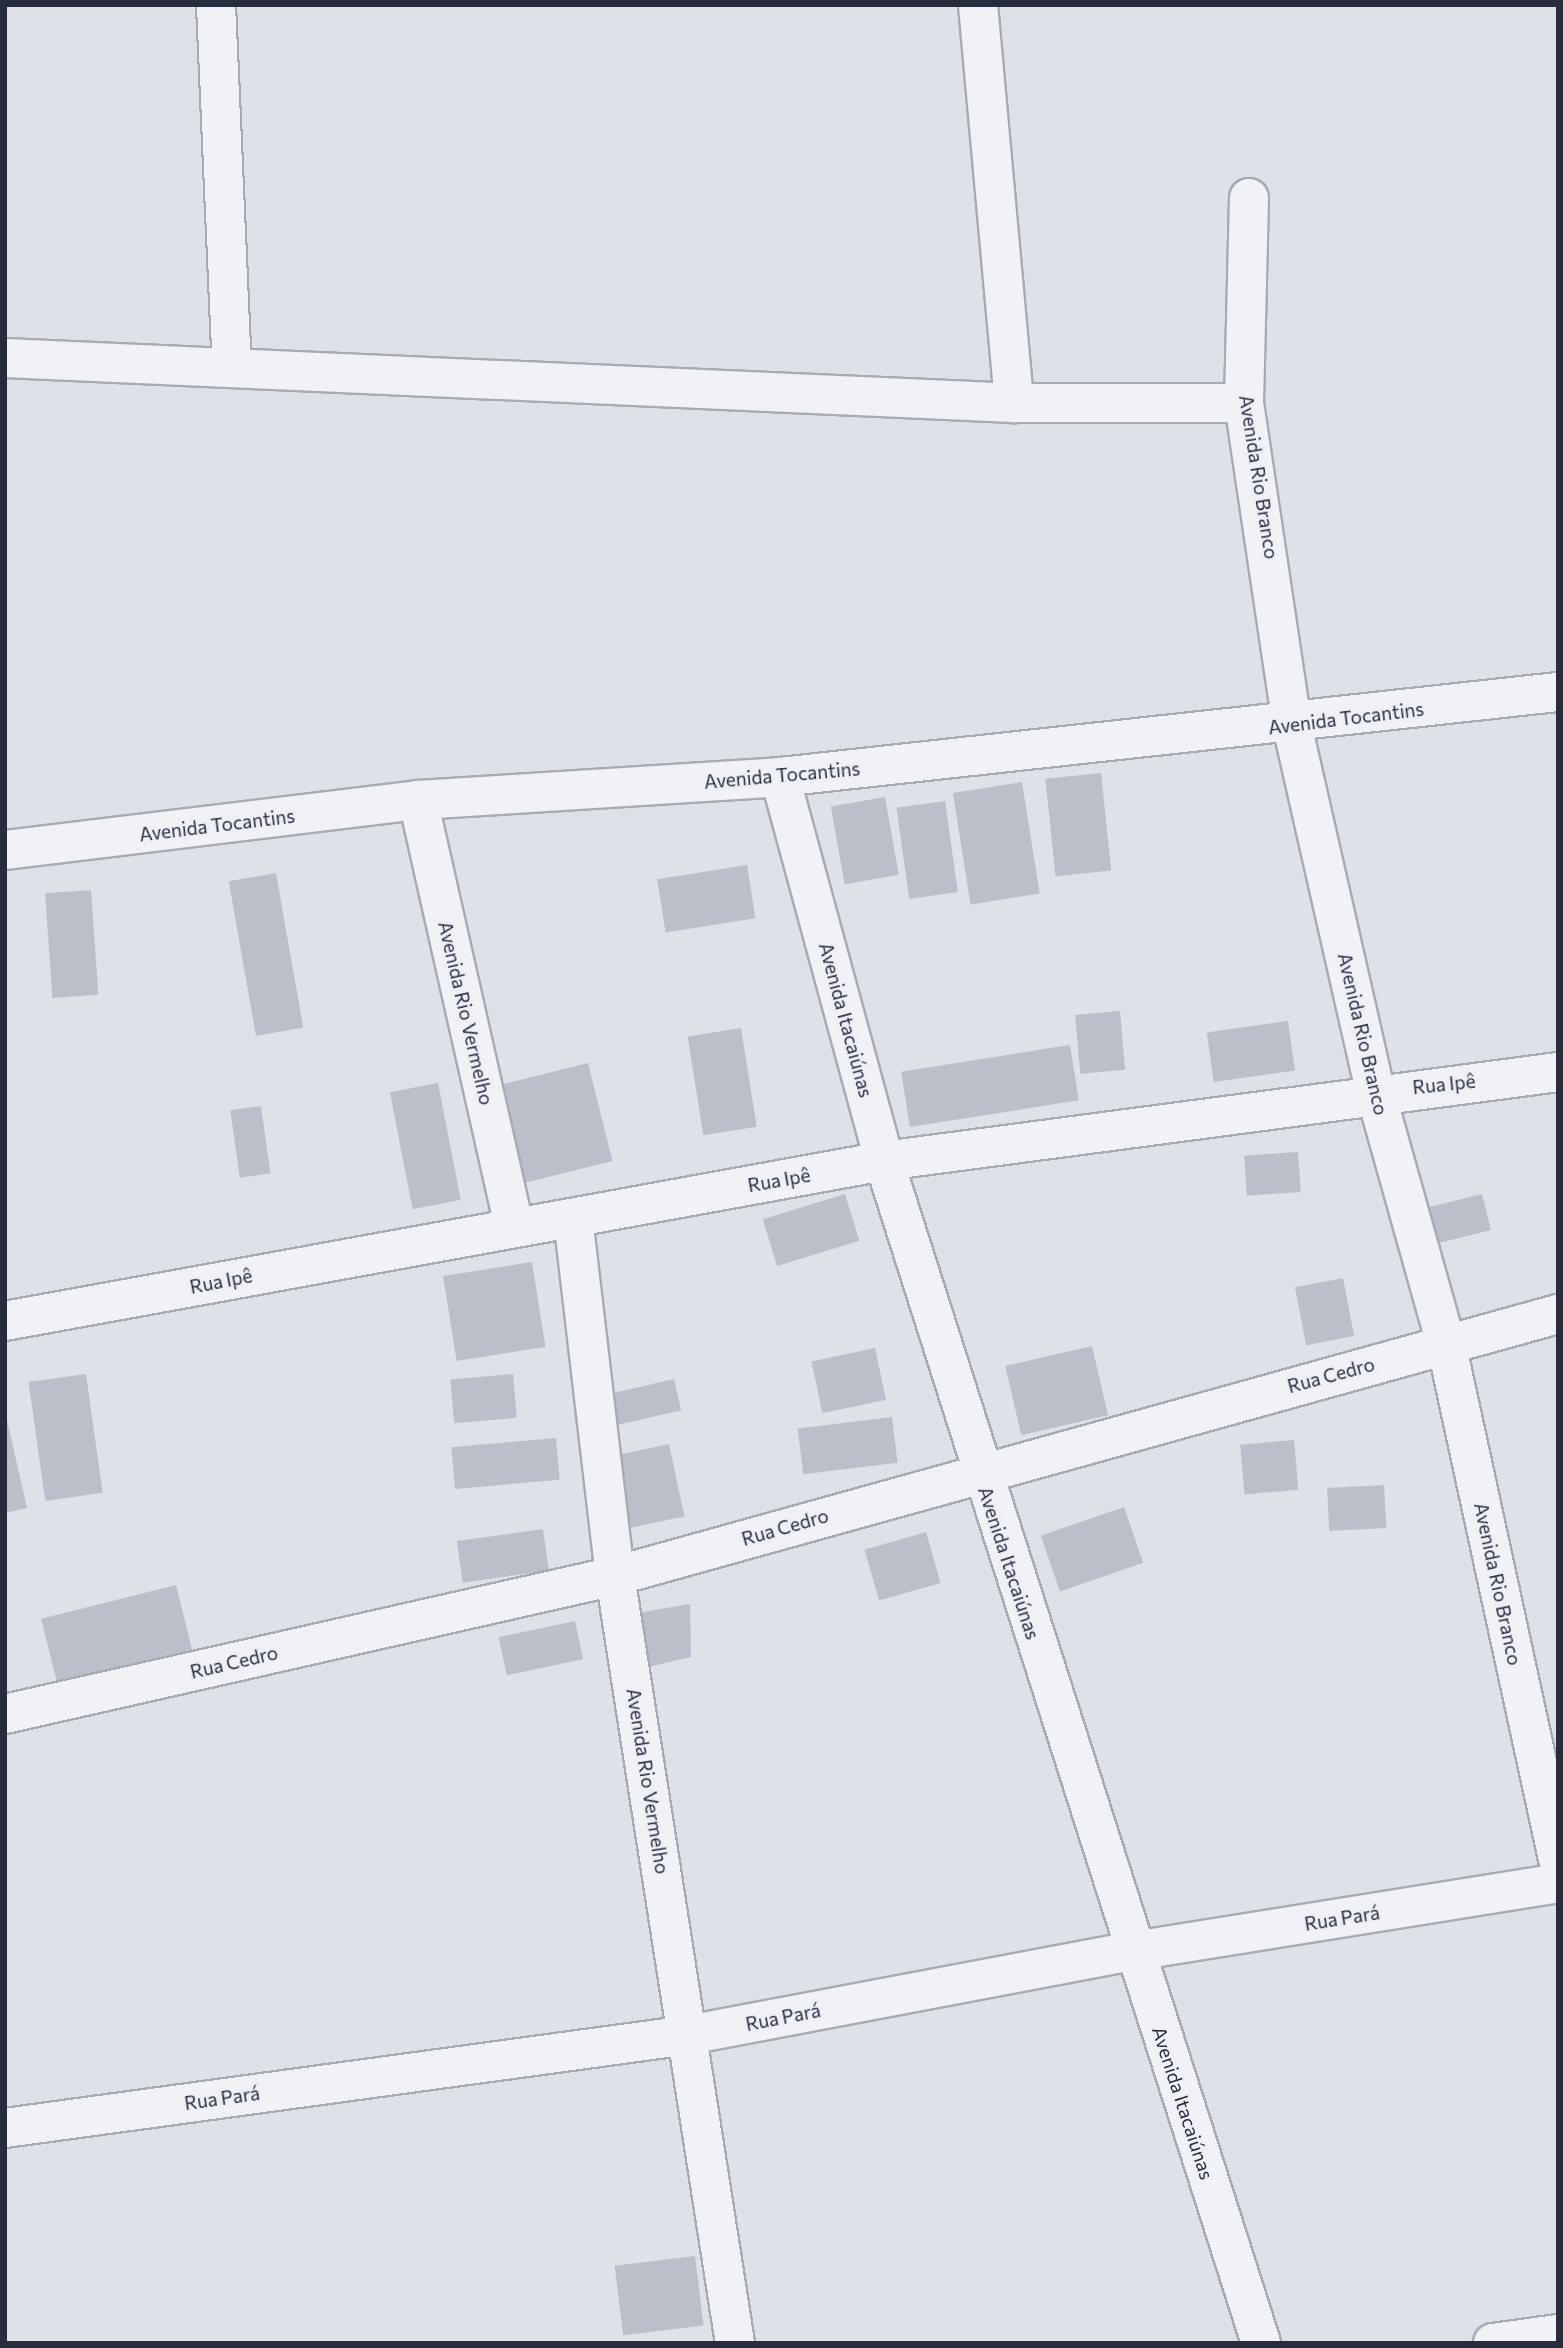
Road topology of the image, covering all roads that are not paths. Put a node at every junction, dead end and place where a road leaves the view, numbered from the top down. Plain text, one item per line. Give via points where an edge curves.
1 (216, 5) edge
2 (978, 5) edge
3 (1249, 198) dead end
4 (5, 358) edge
5 (232, 366) junction
6 (1014, 403) junction
7 (1244, 403) junction
8 (1558, 692) edge
9 (1292, 725) junction
10 (779, 777) junction
11 (418, 800) junction
12 (5, 850) edge
13 (1558, 1072) edge
14 (1375, 1091) junction
15 (884, 1161) junction
16 (573, 1218) junction
17 (514, 1226) junction
18 (1558, 1314) edge
19 (5, 1321) edge
20 (1446, 1343) junction
21 (980, 1471) junction
22 (615, 1576) junction
23 (5, 1714) edge
24 (1558, 1859) edge
25 (1558, 1883) edge
26 (1134, 1951) junction
27 (688, 2035) junction
28 (5, 2128) edge
29 (1558, 2333) edge
30 (735, 2343) edge
31 (1261, 2343) edge
32 (1493, 2343) edge

1 - 5 street
2 - 6 street
3 - 7 street, Avenida Rio Branco
4 - 5 street
5 - 6 street
6 - 7 street
7 - 9 street, Avenida Rio Branco
8 - 9 street, Avenida Tocantins
9 - 10 street, Avenida Tocantins
9 - 14 street, Avenida Rio Branco
10 - 11 street, Avenida Tocantins
10 - 15 street, Avenida Itacaiúnas
11 - 12 street, Avenida Tocantins
11 - 17 street, Avenida Rio Vermelho
13 - 14 street, Rua Ipê
14 - 15 street, Rua Ipê
14 - 20 street, Avenida Rio Branco
15 - 16 street, Rua Ipê
15 - 21 street, Avenida Itacaiúnas
16 - 17 street, Rua Ipê
16 - 22 street, Avenida Rio Vermelho
17 - 19 street, Rua Ipê
18 - 20 street, Rua Cedro
20 - 21 street, Rua Cedro
20 - 24 street, Avenida Rio Branco
21 - 22 street, Rua Cedro
21 - 26 street, Avenida Itacaiúnas
22 - 23 street, Rua Cedro
22 - 27 street, Avenida Rio Vermelho
25 - 26 street, Rua Pará
26 - 27 street, Rua Pará
26 - 31 street, Avenida Itacaiúnas
27 - 28 street, Rua Pará
27 - 30 street, Avenida Rio Vermelho
29 - 32 street

